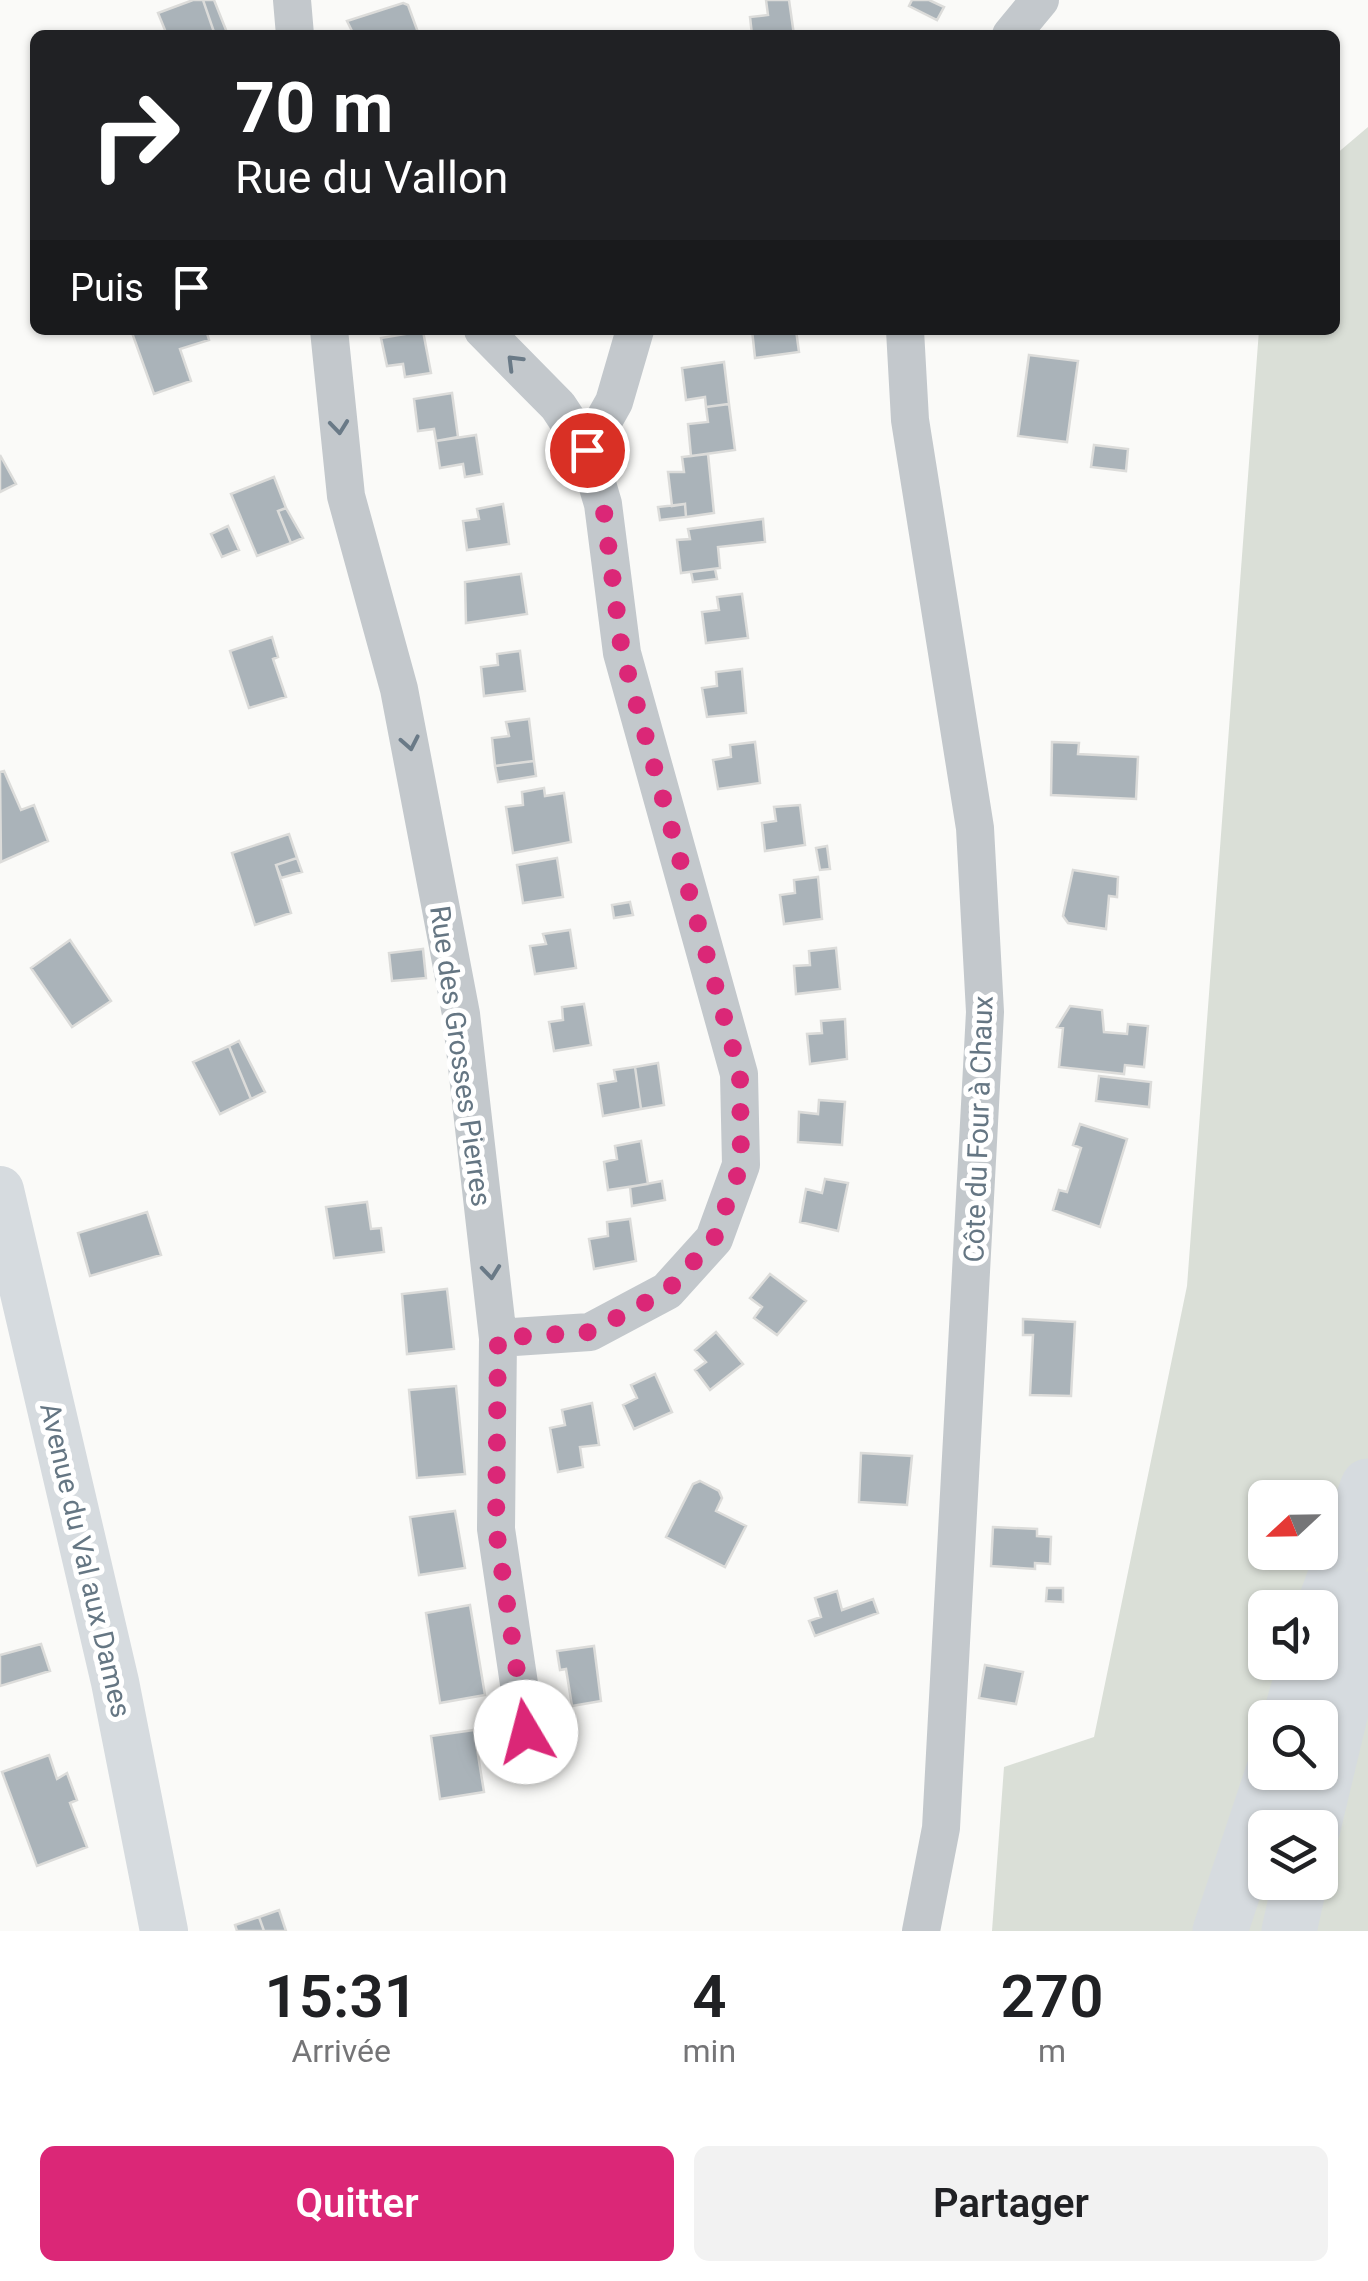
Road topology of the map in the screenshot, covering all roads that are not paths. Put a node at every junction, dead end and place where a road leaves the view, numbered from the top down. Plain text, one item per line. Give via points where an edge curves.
1 (292, 0) edge
2 (1040, 0) edge
3 (295, 30) edge
4 (1015, 30) edge
5 (330, 335) edge
6 (487, 335) edge
7 (634, 335) edge
8 (905, 335) edge
9 (587, 450) junction
10 (0, 1190) edge
11 (498, 1338) junction
12 (1368, 1486) edge
13 (1330, 1590) edge
14 (1368, 1599) edge
15 (526, 1732) dead end
16 (1267, 1790) edge
17 (1318, 1810) edge
18 (1296, 1900) edge
19 (164, 1931) edge
20 (920, 1931) edge
21 (1220, 1931) edge
22 (1289, 1931) edge

1 - 3 street
2 - 4 street
5 -> 11 street, Rue des Grosses Pierres via 346,496 399,689 461,1014
9 -> 6 street via 558,406
7 - 9 street via 614,402
8 - 20 street, Côte du Four à Chaux via 910,420 976,828 985,1012 942,1828
9 - 11 street via 603,504 622,652 740,1074 741,1165 714,1239 667,1291 590,1332
10 - 19 main road, Avenue du Val aux Dames via 115,1682
11 - 15 street, Rue des Grosses Pierres via 496,1529
12 - 13 highway
14 - 17 highway
16 - 21 highway
18 - 22 highway

